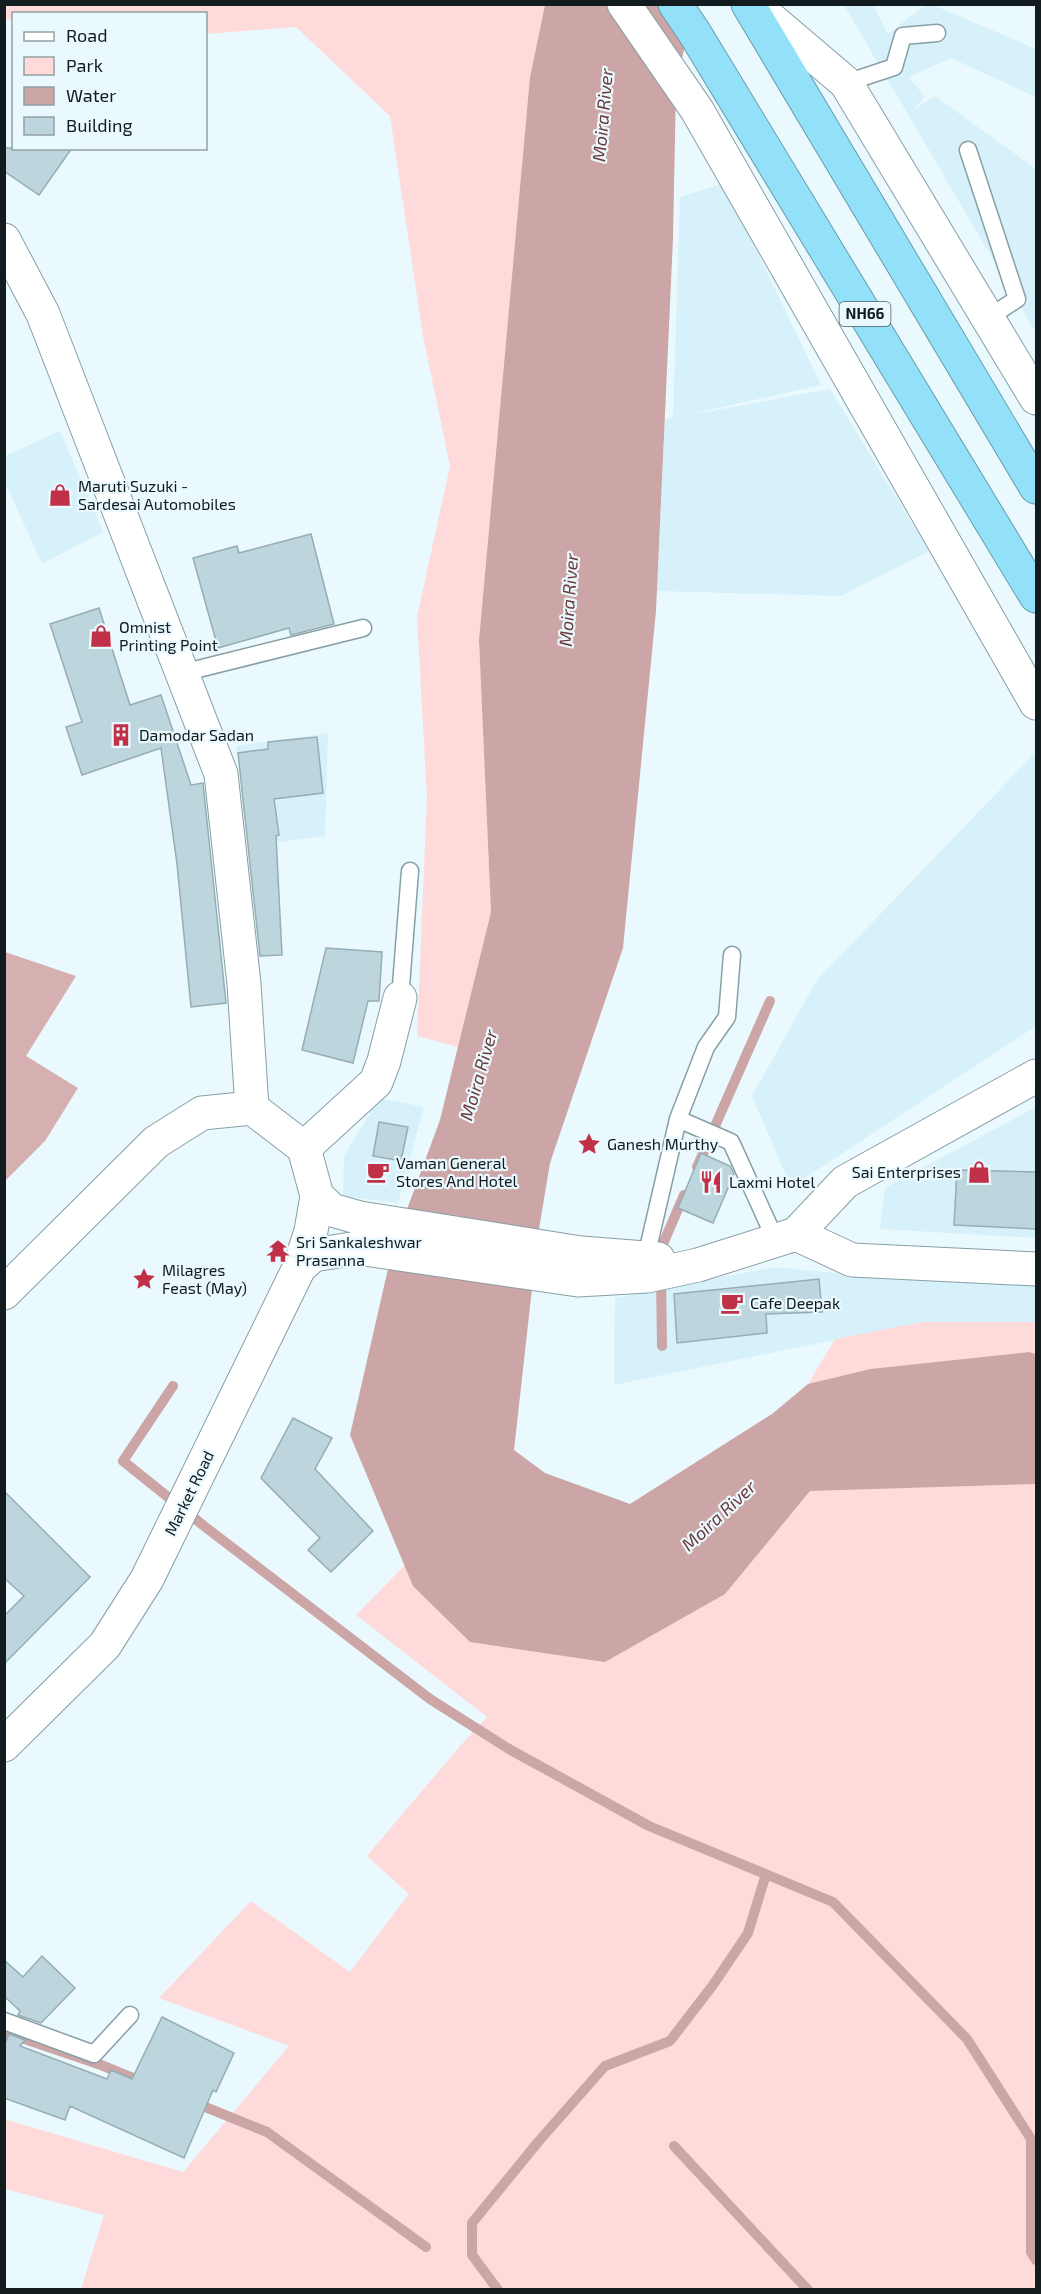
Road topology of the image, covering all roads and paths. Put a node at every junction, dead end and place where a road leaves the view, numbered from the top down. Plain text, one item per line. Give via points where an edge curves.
1 (624, 4) edge
2 (675, 4) edge
3 (748, 4) edge
4 (753, 4) edge
5 (937, 33) dead end
6 (846, 82) junction
7 (968, 150) dead end
8 (4, 240) edge
9 (988, 318) junction
10 (1036, 398) edge
11 (1036, 487) edge
12 (1036, 596) edge
13 (363, 628) dead end
14 (182, 673) junction
15 (1036, 703) edge
16 (410, 871) dead end
17 (732, 955) dead end
18 (400, 998) joint
19 (1036, 1076) edge
20 (252, 1108) junction
21 (678, 1119) junction
22 (304, 1148) junction
23 (316, 1196) junction
24 (359, 1233) junction
25 (786, 1237) junction
26 (646, 1257) junction
27 (698, 1265) junction
28 (579, 1267) junction
29 (298, 1268) junction
30 (1036, 1269) edge
31 (4, 1293) edge
32 (4, 1746) edge
33 (130, 2015) dead end
34 (4, 2021) edge

1 - 15 street via 697,110
2 - 12 highway, NH66
3 - 11 highway
4 - 6 street
5 - 6 lane via 903,36 894,67
6 - 9 street
7 - 9 lane via 1017,299
8 - 14 street via 43,314
9 - 10 street
13 - 14 lane
14 - 20 street via 221,774 244,984
16 - 18 lane
17 - 21 lane via 727,1017 706,1047
18 - 22 street via 376,1082
19 - 25 street via 845,1182
20 - 22 street
20 - 31 street via 202,1113 156,1142
21 - 25 lane via 731,1142
21 - 26 lane
22 - 23 street
23 - 24 street
23 - 29 street, Market Road via 311,1231
24 - 28 street
24 - 29 street via 313,1255
25 - 27 street
25 - 30 street via 852,1260
26 - 27 street
26 - 28 street
27 - 28 street via 647,1276
29 - 32 street, Market Road via 147,1579 105,1645
33 - 34 lane via 94,2054

